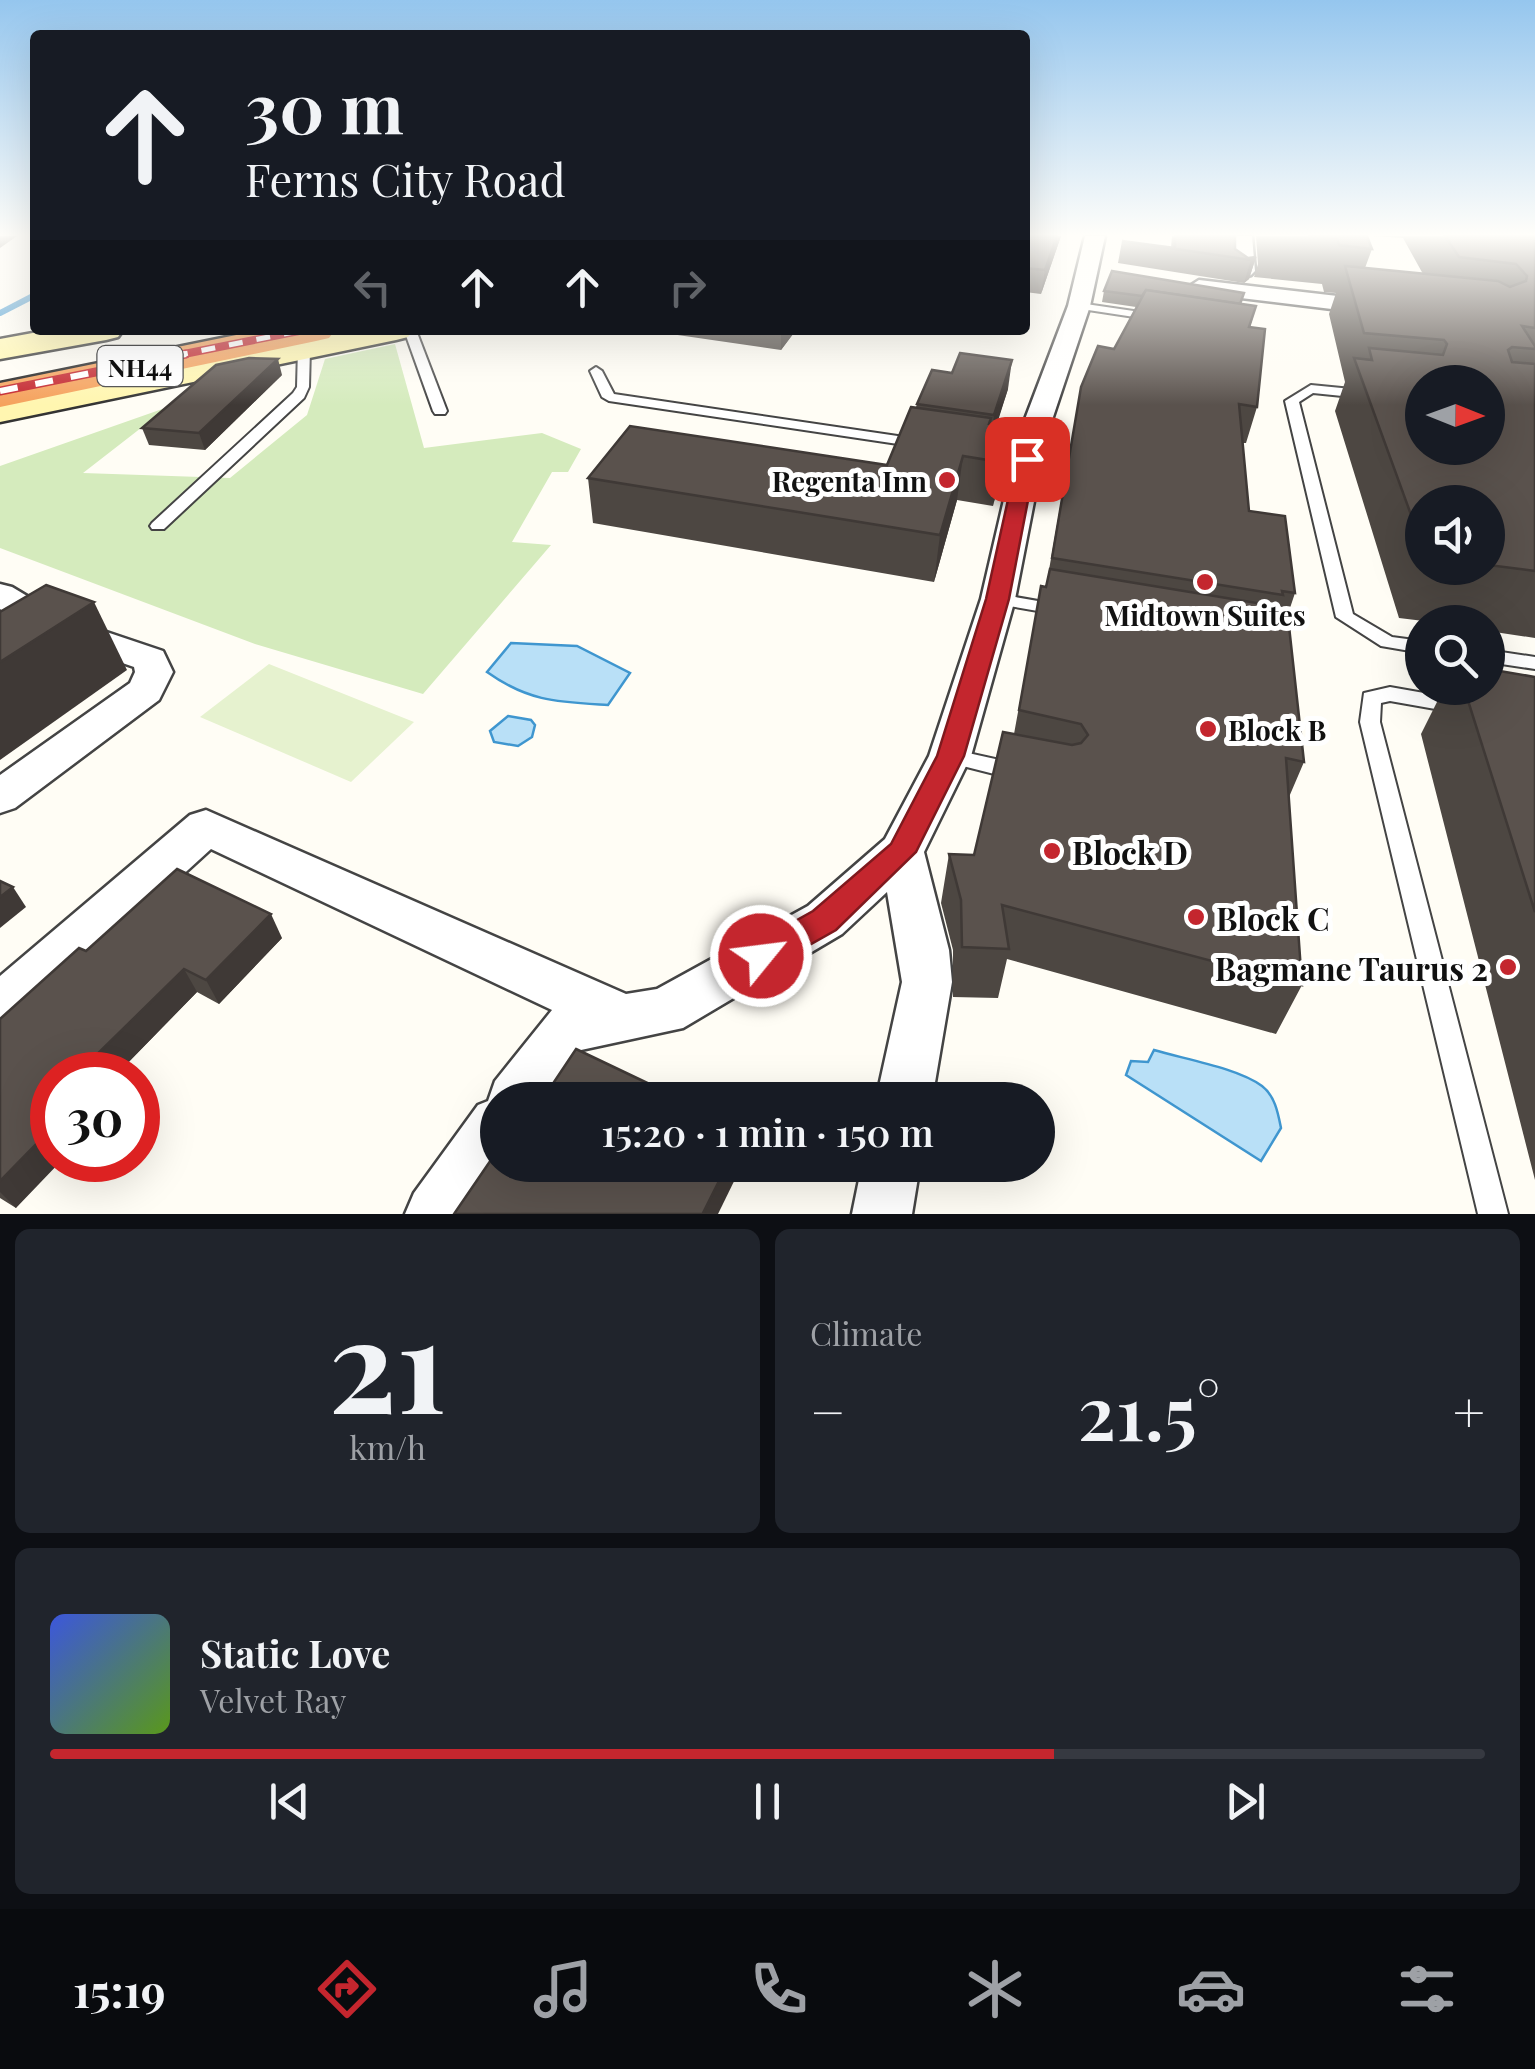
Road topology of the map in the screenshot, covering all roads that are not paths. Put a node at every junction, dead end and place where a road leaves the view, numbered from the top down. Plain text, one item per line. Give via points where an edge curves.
1 (1084, 293) edge
2 (1252, 293) edge
3 (1079, 306) junction
4 (1401, 310) edge
5 (1173, 320) edge
6 (78, 335) edge
7 (172, 335) edge
8 (348, 335) edge
9 (412, 335) edge
10 (310, 339) edge
11 (0, 349) edge
12 (0, 370) edge
13 (596, 372) dead end
14 (0, 394) edge
15 (1385, 396) edge
16 (0, 410) edge
17 (440, 411) dead end
18 (940, 446) edge
19 (158, 526) dead end
20 (0, 594) edge
21 (998, 599) junction
22 (1074, 612) edge
23 (1405, 645) edge
24 (1505, 659) edge
25 (1535, 664) edge
26 (1484, 712) edge
27 (950, 756) junction
28 (1044, 778) edge
29 (0, 797) edge
30 (901, 852) junction
31 (0, 1008) edge
32 (623, 1018) junction
33 (528, 1082) edge
34 (908, 1082) edge
35 (480, 1150) edge
36 (888, 1182) edge
37 (435, 1214) edge
38 (882, 1214) edge
39 (1493, 1214) edge

1 - 3 street
2 - 4 street
3 - 5 lane
3 - 21 street via 1020,458
6 - 11 street
7 - 12 highway, NH44
8 - 10 street
9 - 17 lane
10 - 14 highway, NH44
10 - 16 street
10 - 19 lane via 299,396
13 - 18 lane via 610,397
15 - 23 lane via 1311,389 1292,402 1345,617 1387,642
20 - 29 street via 46,640 150,660 154,672 145,691
21 - 22 lane
21 - 27 street
24 - 25 lane
26 - 39 lane via 1390,694 1371,698 1370,722
27 - 28 lane
27 - 30 street
30 - 32 street via 824,920 665,1011
30 - 34 street via 927,982
31 - 32 street via 206,827
32 - 33 street via 565,1028
35 - 37 street
36 - 38 street

